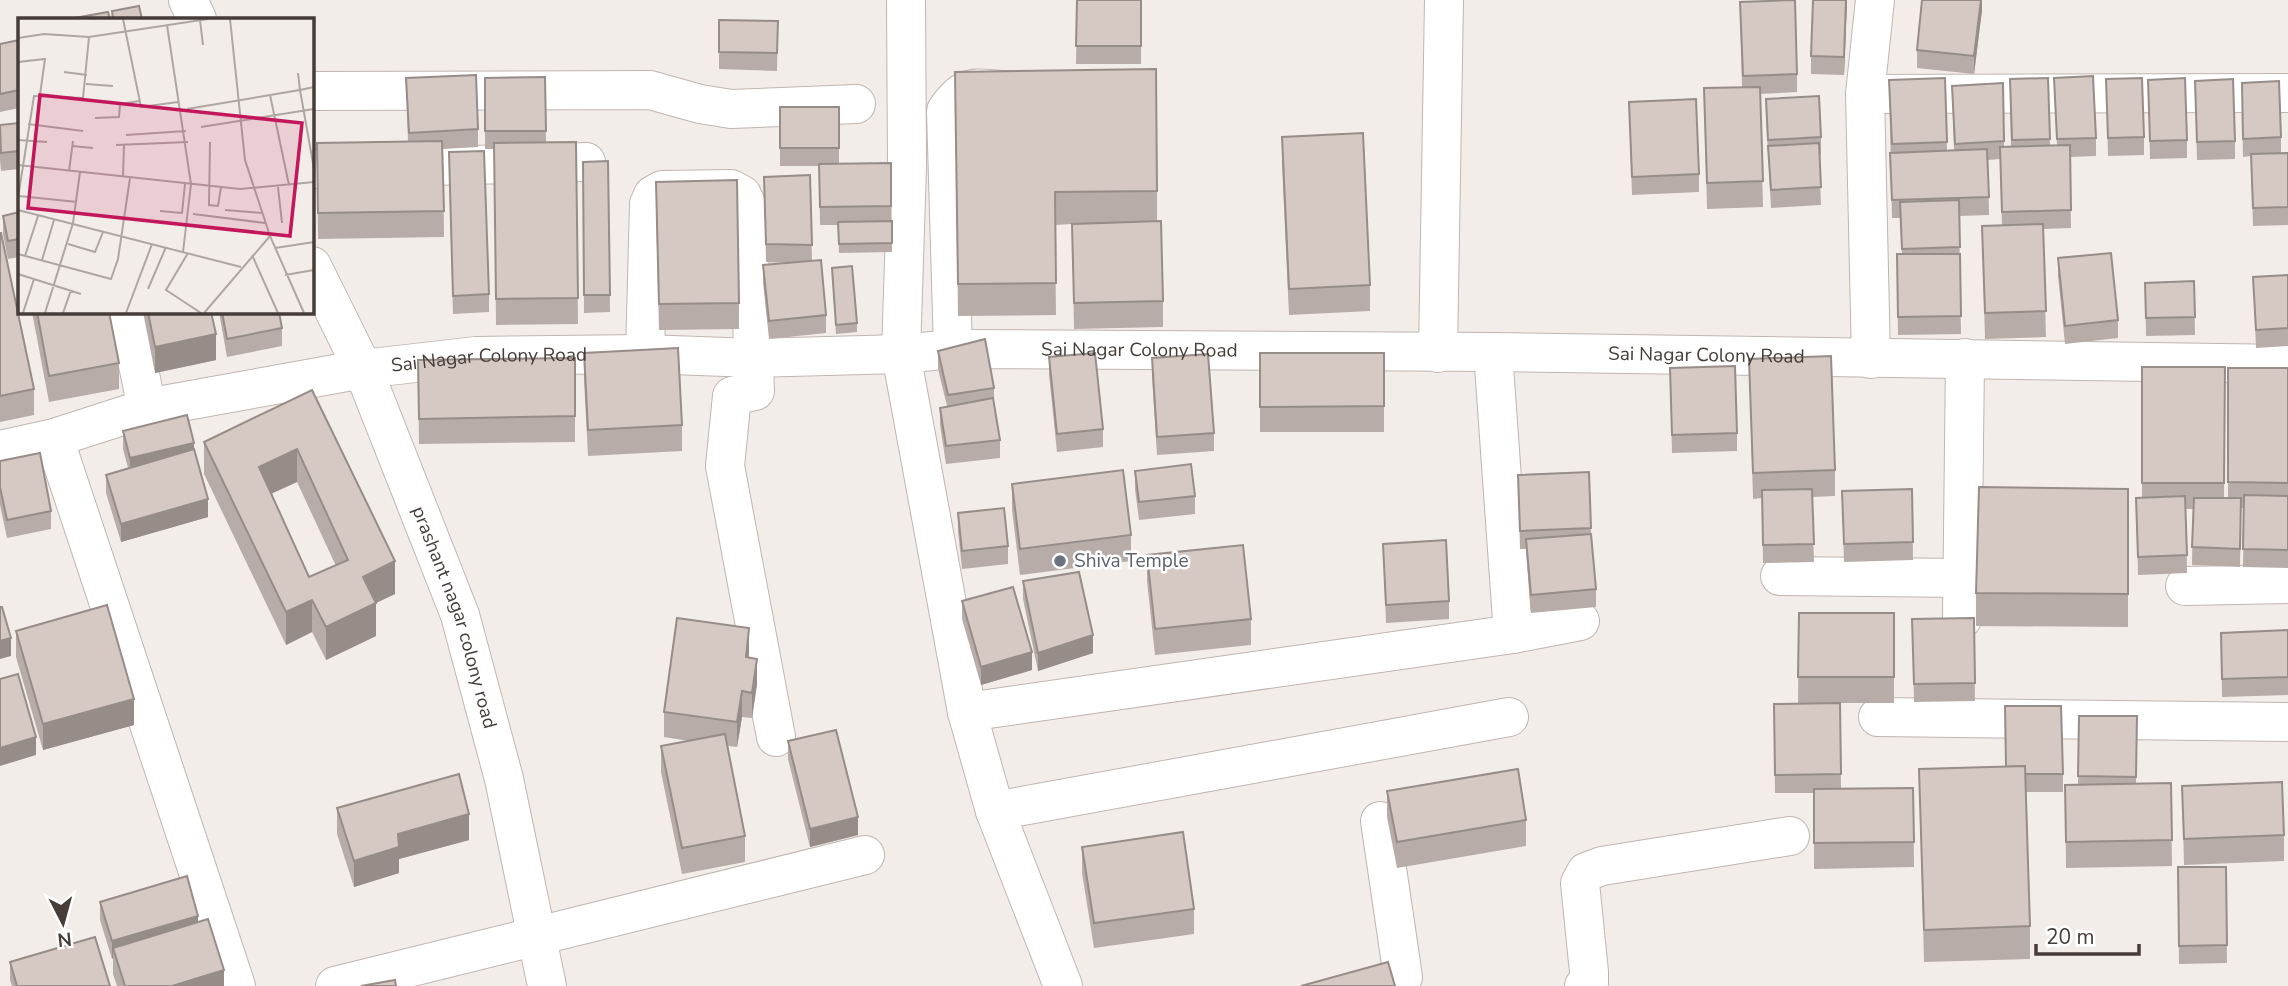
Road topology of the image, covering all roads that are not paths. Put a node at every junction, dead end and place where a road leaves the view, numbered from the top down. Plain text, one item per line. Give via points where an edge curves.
1 (188, 0) edge
2 (906, 0) edge
3 (1444, 0) edge
4 (1875, 0) edge
5 (197, 18) edge
6 (313, 90) edge
7 (1038, 91) edge
8 (2288, 93) edge
9 (1865, 94) junction
10 (856, 103) dead end
11 (586, 162) edge
12 (313, 169) edge
13 (906, 196) junction
14 (949, 196) junction
15 (313, 268) edge
16 (127, 313) edge
17 (953, 349) junction
18 (1493, 352) junction
19 (1438, 353) junction
20 (645, 354) junction
21 (901, 354) junction
22 (753, 358) junction
23 (1965, 358) junction
24 (1871, 359) junction
25 (2288, 364) edge
26 (363, 369) junction
27 (147, 408) junction
28 (54, 438) junction
29 (0, 450) edge
30 (1780, 576) dead end
31 (1963, 578) junction
32 (2288, 584) edge
33 (2185, 586) dead end
34 (1962, 619) edge
35 (1580, 621) dead end
36 (1513, 634) junction
37 (967, 712) junction
38 (1878, 716) dead end
39 (1509, 717) dead end
40 (2288, 722) edge
41 (776, 737) dead end
42 (995, 811) junction
43 (1380, 821) dead end
44 (1790, 836) dead end
45 (865, 855) dead end
46 (536, 936) junction
47 (1394, 979) edge
48 (236, 986) edge
49 (335, 986) edge
50 (547, 986) edge
51 (1063, 986) edge
52 (1584, 986) edge

1 - 5 street
2 - 13 street
3 - 19 street
4 - 9 street
6 - 10 street via 650,90 731,109
7 - 14 street via 971,89 956,95 946,111
8 - 9 street
9 - 24 street
11 - 12 street
13 - 14 street
13 - 21 street
14 - 17 street
15 - 26 street, prashant nagar colony road
16 - 27 street
17 - 19 street, Sai Nagar Colony Road
17 - 21 street, Sai Nagar Colony Road
18 - 19 street, Sai Nagar Colony Road
18 - 24 street, Sai Nagar Colony Road
18 - 36 street
20 - 22 street, Sai Nagar Colony Road
20 - 22 street via 649,204 653,195 662,190 730,188 742,195 747,206
20 - 26 street, Sai Nagar Colony Road via 476,356
21 - 22 street, Sai Nagar Colony Road
21 - 37 street
22 - 41 street via 755,391 732,396 725,466
23 - 24 street, Sai Nagar Colony Road
23 - 25 street, Sai Nagar Colony Road
23 - 31 street
26 - 27 street, Sai Nagar Colony Road
26 - 46 street, prashant nagar colony road via 460,615 504,779
27 - 28 street, Sai Nagar Colony Road
28 - 29 street, Sai Nagar Colony Road
28 - 48 street
30 - 31 street
31 - 34 street
32 - 33 street
35 - 36 street
36 - 37 street
37 - 42 street
38 - 40 street
39 - 42 street
42 - 51 street
43 - 47 street
44 - 52 street via 1586,872 1580,883 1589,972 1589,983
45 - 46 street
46 - 49 street
46 - 50 street, prashant nagar colony road

